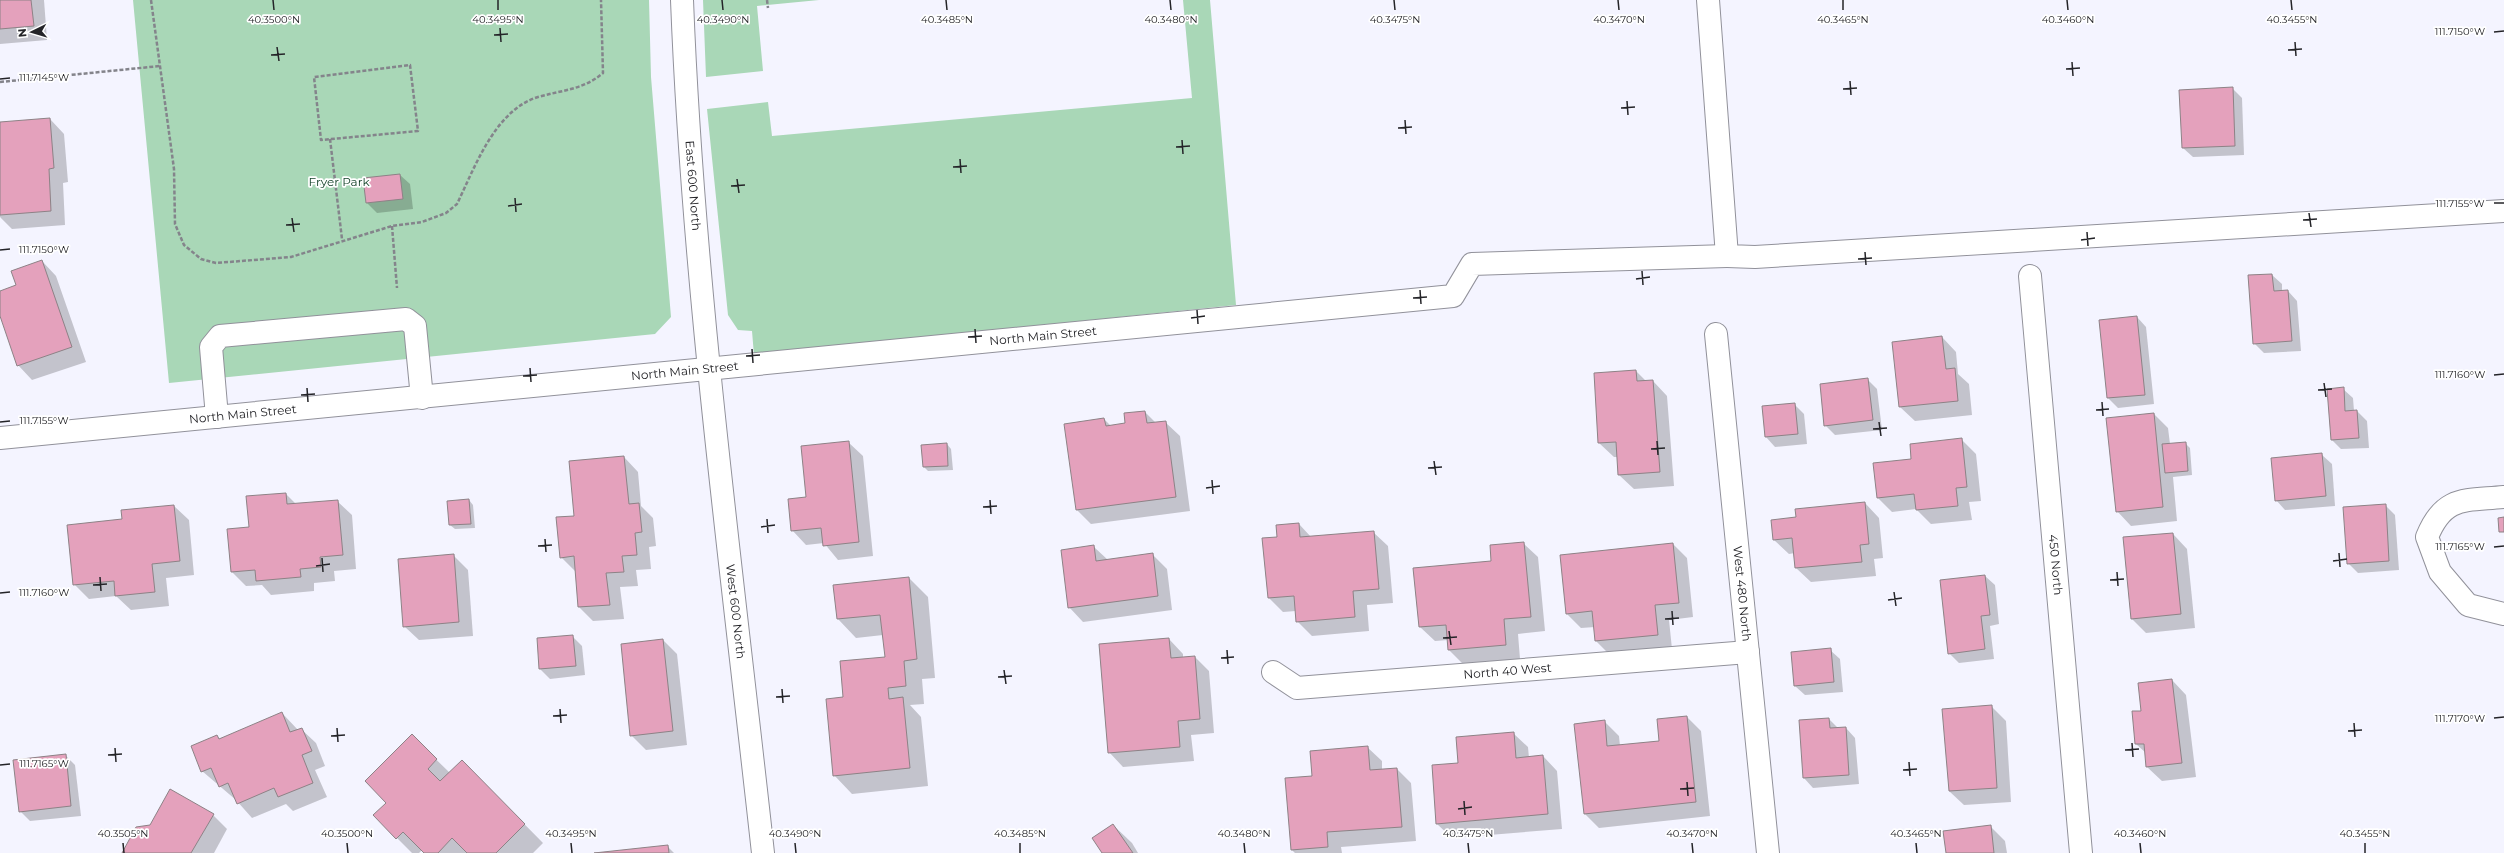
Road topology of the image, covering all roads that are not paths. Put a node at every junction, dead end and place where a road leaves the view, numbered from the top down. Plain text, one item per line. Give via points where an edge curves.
1 (682, 0) edge
2 (1708, 0) edge
3 (2504, 211) edge
4 (1727, 256) junction
5 (2030, 276) dead end
6 (1716, 334) dead end
7 (710, 370) junction
8 (422, 398) junction
9 (217, 417) junction
10 (0, 438) edge
11 (2504, 497) edge
12 (2504, 614) edge
13 (1748, 652) junction
14 (1273, 672) dead end
15 (763, 853) edge
16 (1768, 853) edge
17 (2081, 853) edge

1 - 7 street, East 600 North via 685,87
2 - 4 street
3 - 4 street via 1755,257
4 - 7 street, North Main Street via 1472,264 1453,296
5 - 17 street, 450 North
6 - 13 street, West 480 North
7 - 8 street, North Main Street
7 - 15 street, West 600 North
8 - 9 street, North Main Street
8 - 9 street via 415,326 406,319 220,336 211,347
9 - 10 street, North Main Street
11 - 12 street via 2454,502 2434,518 2427,537 2440,572 2468,605
13 - 14 street, North 40 West via 1298,688
13 - 16 street, West 480 North

